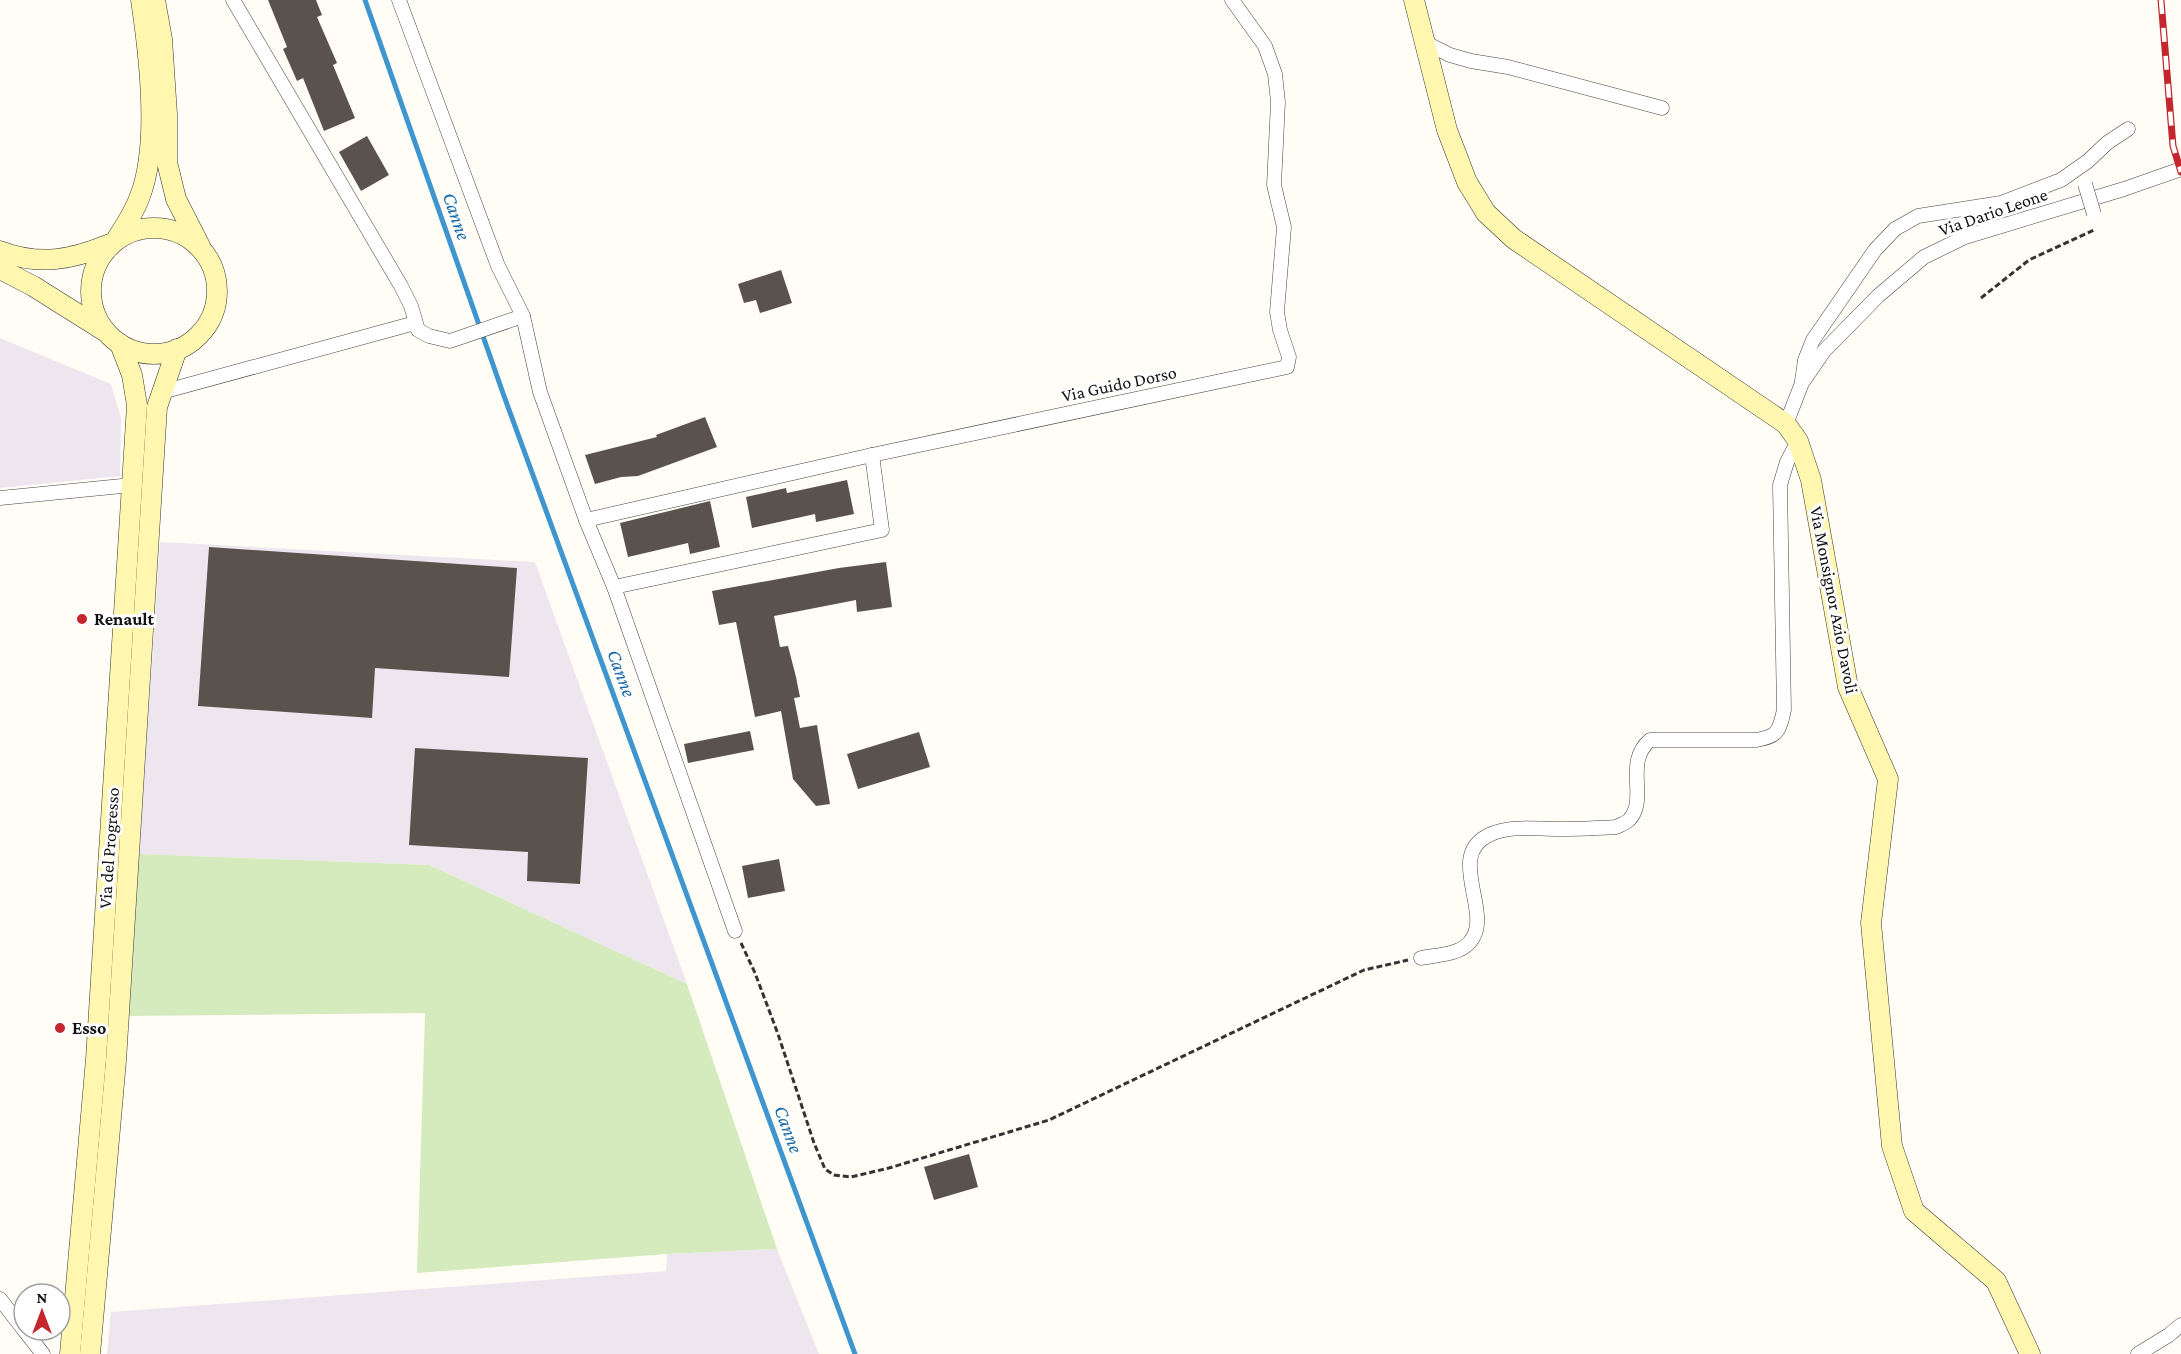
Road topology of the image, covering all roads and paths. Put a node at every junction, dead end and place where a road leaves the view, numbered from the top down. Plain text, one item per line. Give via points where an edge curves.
1 (141, 0) edge
2 (155, 0) edge
3 (233, 0) edge
4 (1232, 0) edge
5 (1413, 0) edge
6 (403, 1) edge
7 (1424, 42) junction
8 (1662, 108) dead end
9 (2128, 129) dead end
10 (2080, 167) junction
11 (2181, 169) edge
12 (2095, 217) joint
13 (114, 242) junction
14 (201, 249) junction
15 (0, 251) edge
16 (0, 269) edge
17 (1981, 298) dead end
18 (523, 316) junction
19 (415, 323) junction
20 (113, 338) junction
21 (177, 349) junction
22 (1802, 383) junction
23 (162, 392) junction
24 (1786, 424) junction
25 (1798, 441) junction
26 (872, 455) junction
27 (132, 484) junction
28 (0, 498) edge
29 (586, 520) junction
30 (614, 587) junction
31 (735, 931) joint
32 (1421, 958) joint
33 (0, 1299) edge
34 (12, 1314) edge
35 (2181, 1325) edge
36 (34, 1342) edge
37 (43, 1354) edge
38 (70, 1354) edge
39 (90, 1354) edge
40 (2030, 1354) edge
41 (2138, 1354) edge

1 - 13 street via 150,94 149,161 141,195
2 - 14 street via 162,39 167,162 176,199
3 - 19 street via 401,286
4 - 26 street, Via Guido Dorso via 1265,46 1275,74 1278,102 1274,185 1284,227 1277,312 1289,357 1287,367
5 - 7 street, Via Monsignor Azio Davoli
6 - 18 street via 498,266
7 - 8 street via 1471,61 1508,67
7 - 24 street, Via Monsignor Azio Davoli via 1447,130 1467,182 1486,213 1514,239
9 - 10 street
10 - 12 street, bridge
10 - 22 street via 2061,180 2001,203 1918,216 1895,229 1875,250 1813,340
11 - 22 street, Via Dario Leone via 1965,237 1924,257 1832,343
12 - 17 path via 2094,230 2029,260
13 - 14 street via 132,231 151,228 186,237
13 - 15 street via 49,261 19,258
13 - 20 street via 99,259 91,297 96,316
14 - 21 street via 212,266 217,285 215,305 208,324 195,339
16 - 20 street
18 - 19 street via 450,341 429,336 418,330
18 - 29 street via 540,392
19 - 23 street
20 - 21 street via 138,352 158,354
20 - 27 street, Via del Progresso via 132,375 137,405
21 - 23 street, Via del Progresso
22 - 24 street, Via Dario Leone
23 - 39 street, Via del Progresso via 157,407 116,1061
24 - 25 street, Via Monsignor Azio Davoli
25 - 32 street via 1780,485 1784,710 1780,727 1771,737 1756,740 1650,740 1641,748 1636,763 1636,807 1629,819 1616,827 1508,829 1475,843 1470,856 1476,931 1470,943 1458,951
25 - 40 street, Via Monsignor Azio Davoli via 1810,480 1848,687 1888,778 1871,923 1892,1146 1914,1211 1996,1281
26 - 29 street, Via Guido Dorso
26 - 30 street via 882,530
27 - 28 street
27 - 38 street, Via del Progresso via 96,1059
29 - 30 street
30 - 31 street
31 - 32 path via 755,973 825,1169 850,1177 1049,1120 1364,970
33 - 34 street
35 - 41 street
36 - 37 street

